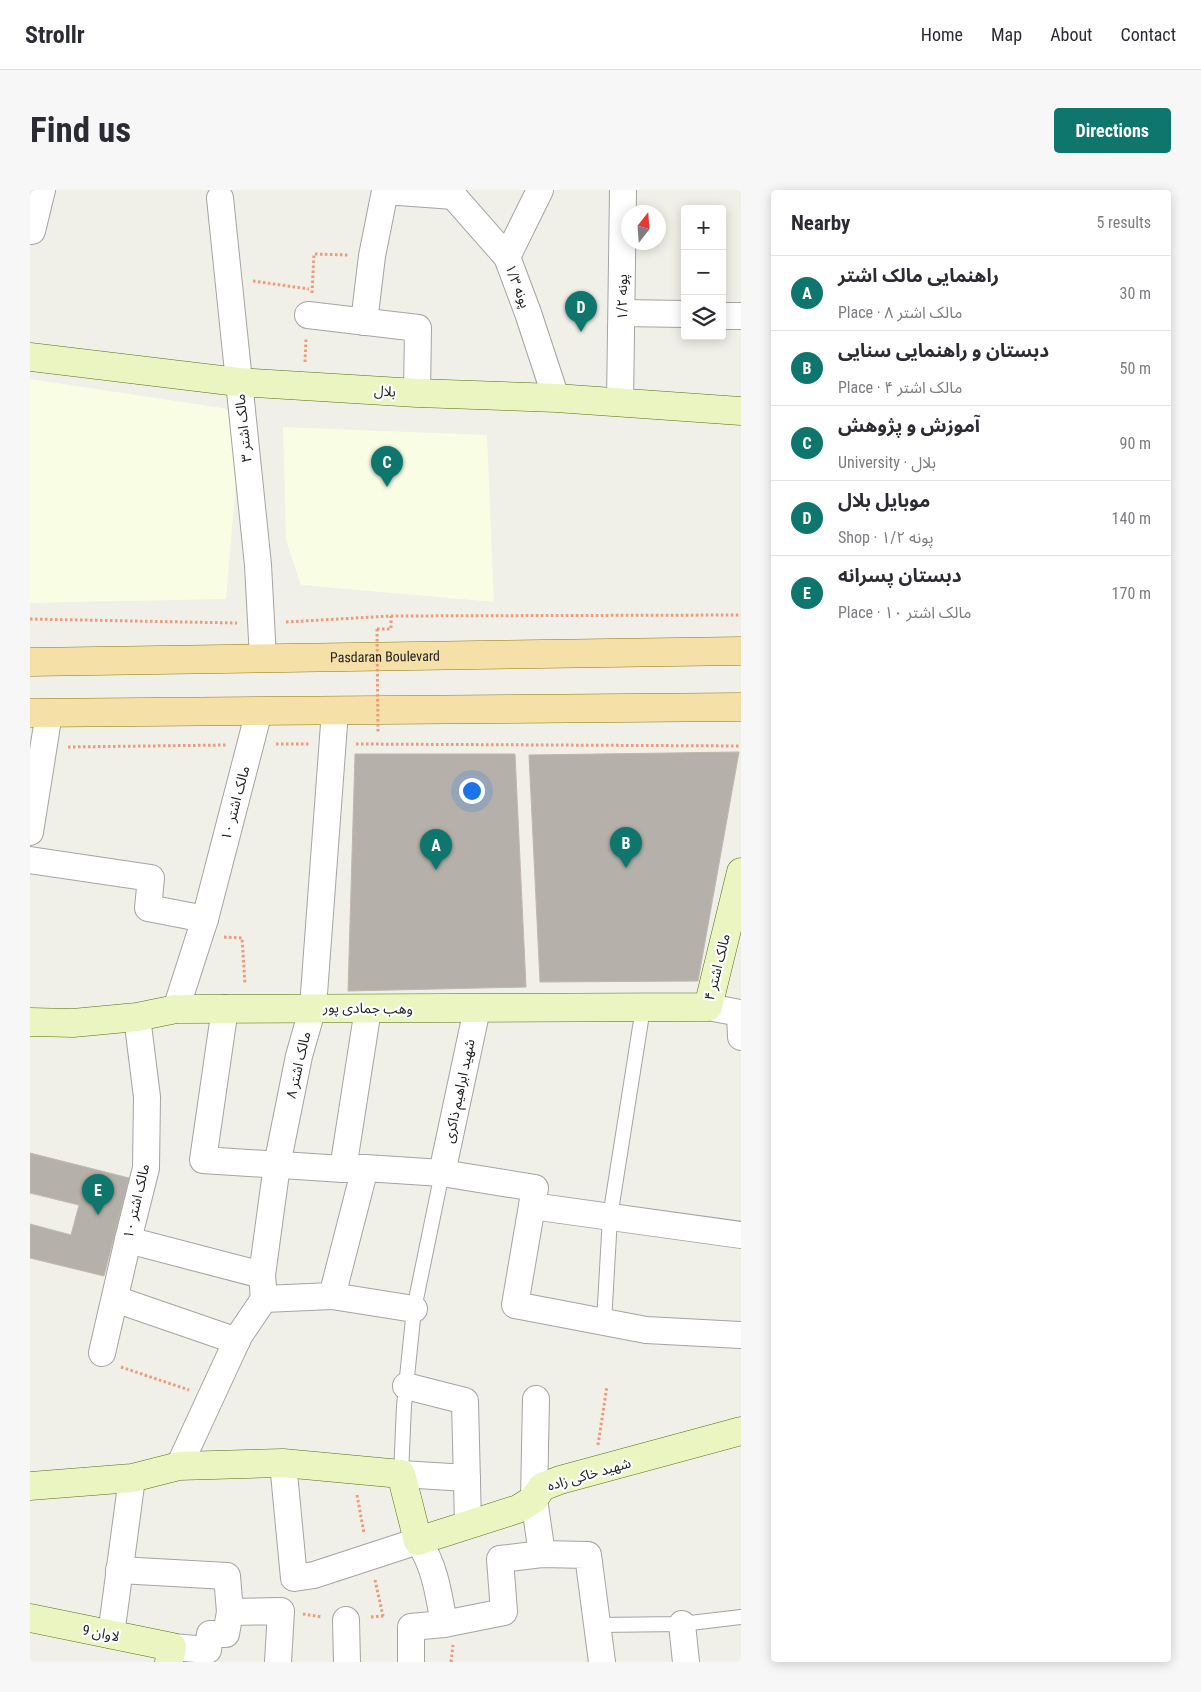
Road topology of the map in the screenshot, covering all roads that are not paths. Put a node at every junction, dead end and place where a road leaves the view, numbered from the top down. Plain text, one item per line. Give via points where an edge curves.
1 (42, 190) edge
2 (540, 190) edge
3 (623, 190) edge
4 (451, 193) edge
5 (220, 198) dead end
6 (30, 231) edge
7 (507, 257) junction
8 (622, 313) junction
9 (681, 314) edge
10 (308, 315) dead end
11 (726, 316) edge
12 (741, 316) edge
13 (364, 322) junction
14 (30, 357) edge
15 (238, 382) junction
16 (417, 393) junction
17 (556, 398) junction
18 (620, 403) junction
19 (741, 411) edge
20 (741, 651) edge
21 (263, 658) junction
22 (30, 662) edge
23 (741, 707) edge
24 (335, 710) junction
25 (260, 711) junction
26 (40, 713) edge
27 (30, 832) edge
28 (30, 860) edge
29 (741, 872) edge
30 (202, 928) junction
31 (313, 1007) junction
32 (708, 1007) junction
33 (235, 1008) junction
34 (477, 1008) junction
35 (643, 1008) junction
36 (176, 1009) junction
37 (368, 1009) junction
38 (137, 1017) junction
39 (741, 1021) edge
40 (30, 1022) edge
41 (277, 1165) junction
42 (354, 1168) junction
43 (442, 1172) junction
44 (532, 1206) junction
45 (610, 1217) junction
46 (741, 1235) edge
47 (128, 1240) junction
48 (263, 1287) junction
49 (332, 1296) junction
50 (115, 1299) junction
51 (414, 1309) junction
52 (604, 1322) junction
53 (741, 1335) edge
54 (237, 1341) junction
55 (102, 1353) road end
56 (406, 1386) junction
57 (536, 1399) dead end
58 (741, 1431) edge
59 (283, 1463) junction
60 (179, 1466) junction
61 (401, 1474) junction
62 (132, 1478) junction
63 (467, 1478) junction
64 (30, 1486) edge
65 (534, 1500) junction
66 (468, 1524) junction
67 (418, 1541) junction
68 (542, 1554) junction
69 (119, 1570) junction
70 (230, 1612) junction
71 (30, 1618) edge
72 (741, 1618) edge
73 (346, 1620) dead end
74 (444, 1624) junction
75 (682, 1624) junction
76 (598, 1626) junction
77 (110, 1635) junction
78 (170, 1654) edge
79 (278, 1662) edge
80 (347, 1662) edge
81 (411, 1662) edge
82 (602, 1662) edge
83 (686, 1662) edge

1 - 6 street
2 - 7 street
3 - 8 street, پونه ۱/۲
4 - 7 street, پونه ۱/۳
4 - 13 street via 385,190
5 - 15 street, مالک اشتر ۳
7 - 17 street, پونه ۱/۳
8 - 9 street
8 - 18 street, پونه ۱/۲
10 - 13 street
11 - 12 street
13 - 16 street via 418,328
14 - 15 street, بلال
15 - 16 street, بلال
15 - 21 street, مالک اشتر ۳ via 258,565
16 - 17 street, بلال
17 - 18 street, بلال
18 - 19 street, بلال
20 - 21 main road, Pasdaran Boulevard
21 - 22 main road, Pasdaran Boulevard
23 - 24 main road
24 - 25 main road
24 - 31 street, مالک اشتر ۸
25 - 26 main road
25 - 30 street, مالک اشتر ۱۰
26 - 27 street via 44,747
28 - 30 street via 151,878 148,908
29 - 32 street, مالک اشتر ۴
30 - 36 street, مالک اشتر ۱۰
31 - 33 street, وهب جمادی پور
31 - 37 street, وهب جمادی پور
31 - 41 street, مالک اشتر ۸ via 299,1056
32 - 35 street, وهب جمادی پور
32 - 39 street, مالک اشتر ۴
33 - 36 street, وهب جمادی پور
33 - 41 street via 204,1160
34 - 35 street, وهب جمادی پور
34 - 37 street, وهب جمادی پور
34 - 43 street, شهید ابراهیم ذاکری
35 - 45 lane
36 - 38 street, وهب جمادی پور
37 - 42 street
38 - 40 street, وهب جمادی پور via 73,1023
38 - 47 street, مالک اشتر ۱۰ via 147,1097 146,1168
41 - 42 street
41 - 48 street, مالک اشتر ۸
42 - 43 street
42 - 49 street
43 - 44 street via 535,1188
43 - 51 lane
44 - 45 street
44 - 52 street via 515,1305
45 - 46 street
45 - 52 lane
47 - 48 street
47 - 50 street, مالک اشتر ۱۰
48 - 49 street
48 - 54 street
49 - 51 street
50 - 54 street
50 - 55 street, مالک اشتر ۱۰
51 - 56 lane
52 - 53 street via 646,1330
54 - 60 street
56 - 61 lane
56 - 63 street via 466,1402
57 - 65 street
58 - 65 street, شهید خاکی زاده via 560,1480 542,1487
59 - 60 street
59 - 61 street
59 - 67 street via 294,1578 314,1575
60 - 62 street
61 - 63 street
61 - 67 street
62 - 64 street
62 - 69 street
63 - 66 street
65 - 66 street, شهید خاکی زاده via 518,1509
65 - 68 street
66 - 67 street, شهید خاکی زاده
67 - 74 street via 427,1553
68 - 74 street via 500,1559 504,1612
68 - 76 street via 588,1555
69 - 70 street via 227,1576
69 - 77 street
70 - 78 street via 226,1634 210,1634 208,1650
70 - 79 street via 280,1611
71 - 77 street, لاوان 9
72 - 75 lane
73 - 80 street
74 - 81 street via 411,1627
75 - 76 lane
75 - 83 street
76 - 82 street
77 - 78 street, لاوان 9

